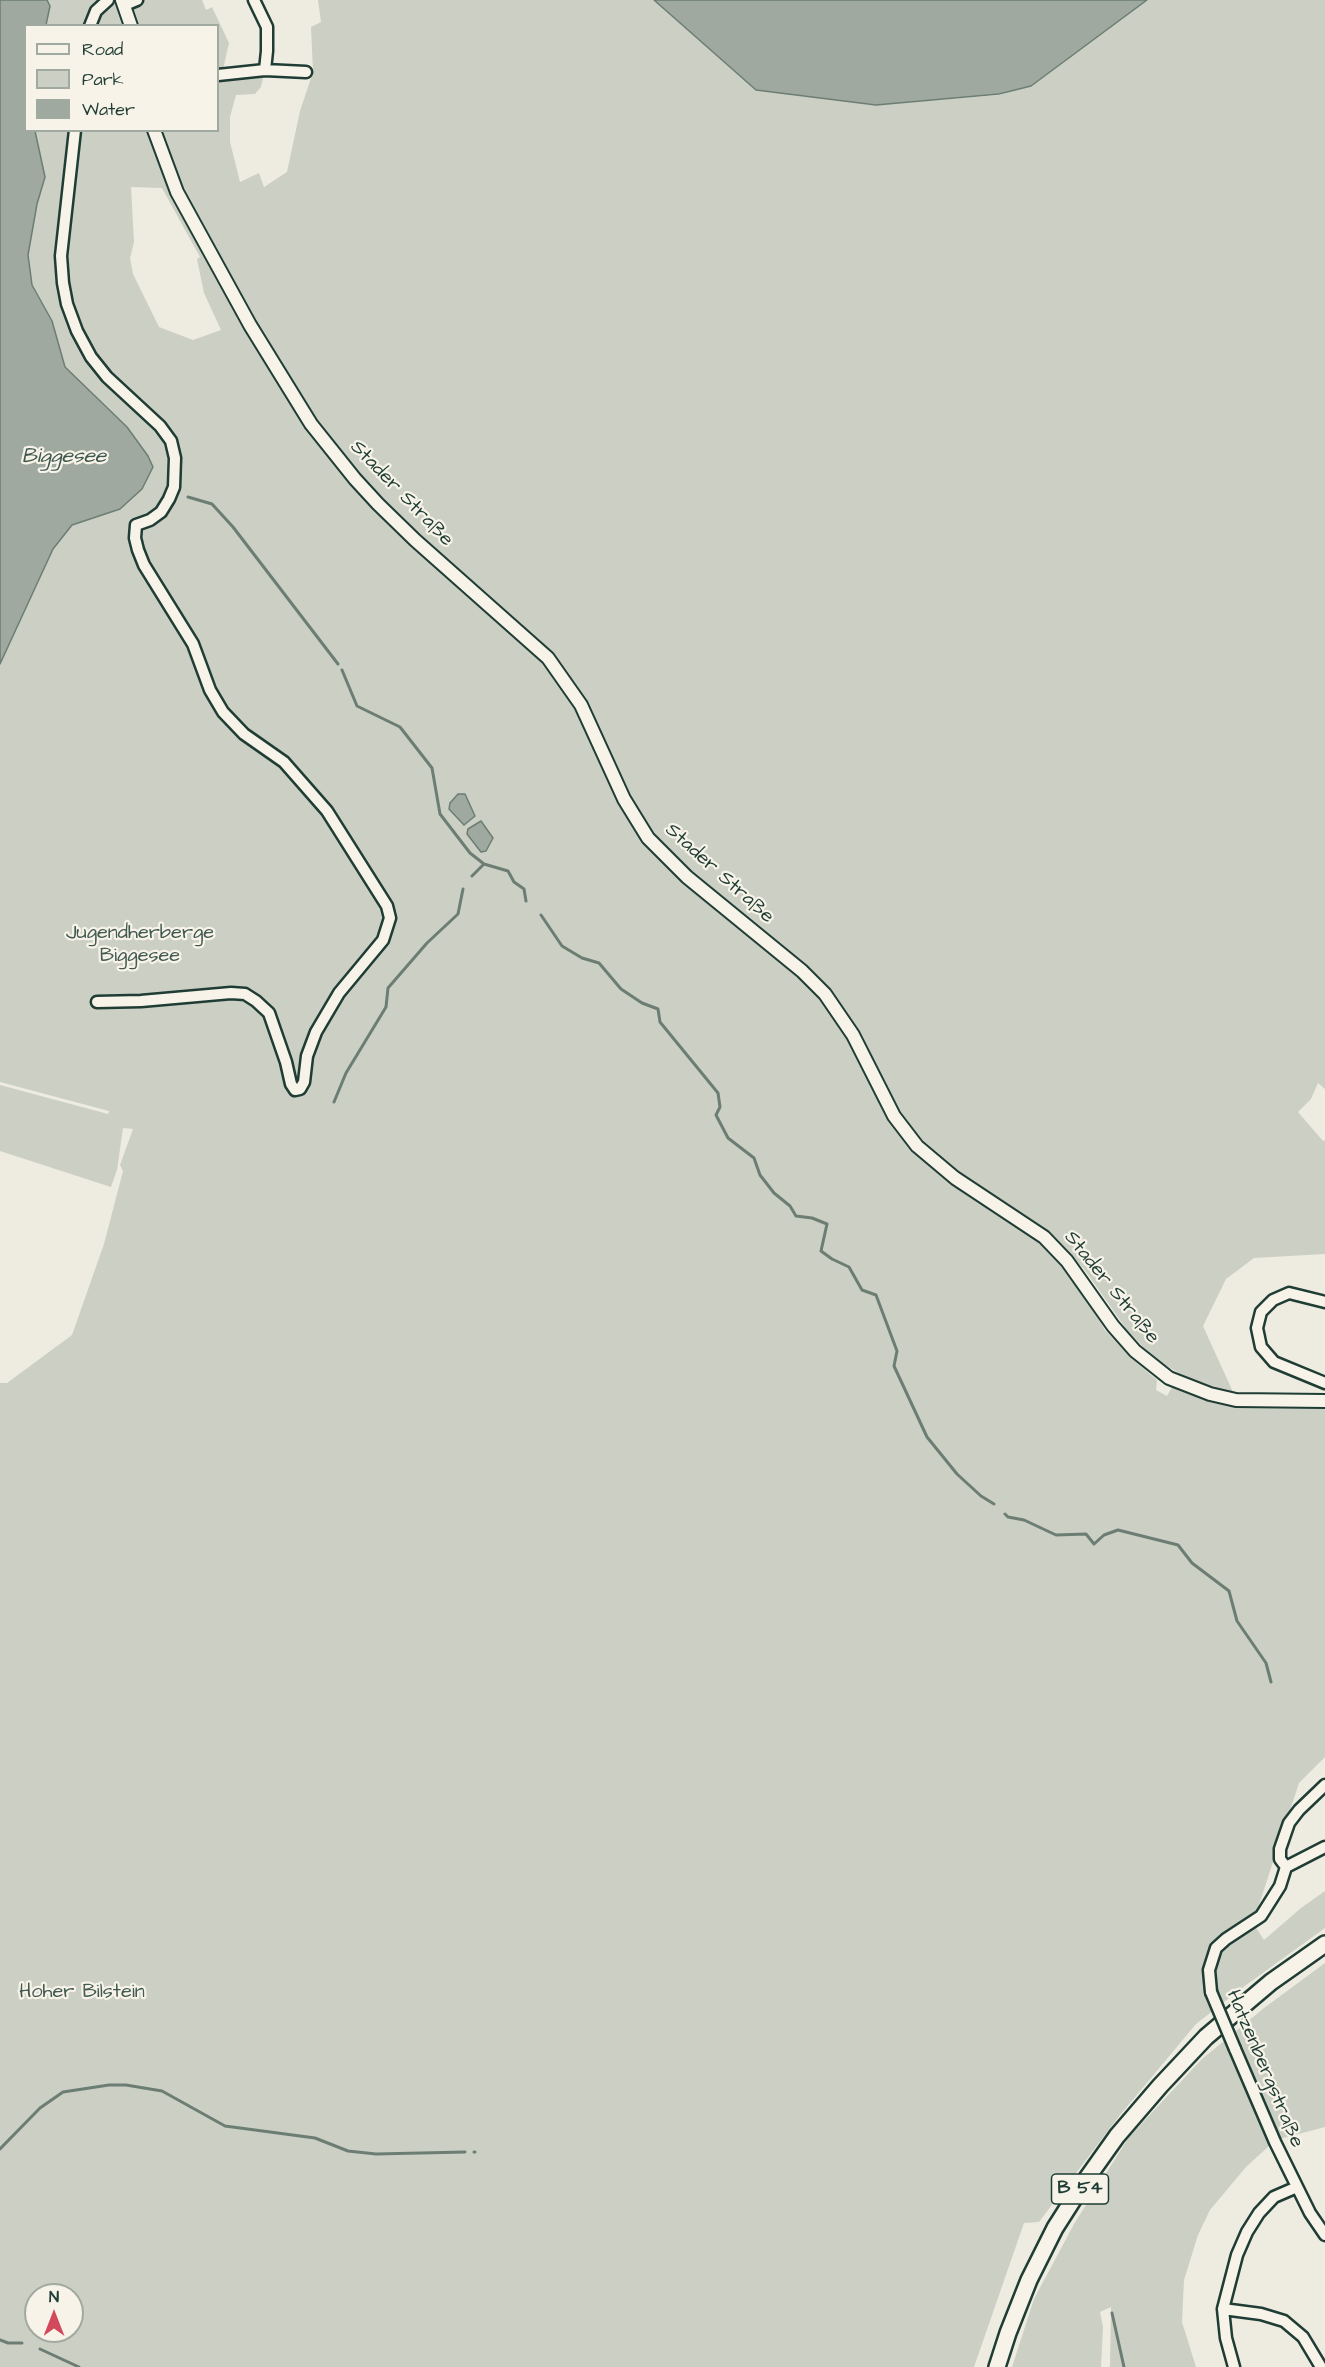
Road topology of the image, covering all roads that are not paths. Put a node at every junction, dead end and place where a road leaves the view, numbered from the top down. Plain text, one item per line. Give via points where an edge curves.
1 (108, 0) edge
2 (137, 0) edge
3 (254, 0) edge
4 (124, 3) edge
5 (91, 24) edge
6 (130, 24) edge
7 (265, 70) junction
8 (306, 72) dead end
9 (219, 75) edge
10 (75, 132) edge
11 (155, 132) edge
12 (97, 1002) dead end
13 (1325, 1302) edge
14 (1325, 1383) edge
15 (1325, 1401) edge
16 (1325, 1785) edge
17 (1325, 1847) edge
18 (1286, 1867) junction
19 (1325, 1944) edge
20 (1297, 2187) junction
21 (1325, 2235) edge
22 (1223, 2310) junction
23 (997, 2367) edge
24 (1234, 2367) edge
25 (1321, 2367) edge

1 - 5 street via 96,11
2 - 4 street
3 - 7 street via 267,27
4 - 6 street
7 - 8 street
7 - 9 street
10 - 12 street via 61,256 67,304 91,357 160,426 171,441 175,458 174,487 169,500 161,512 136,525 135,538 144,565 193,644 210,690 223,712 244,734 284,762 327,811 387,906 390,918 383,940 339,993 316,1032 300,1089 295,1090 291,1084 269,1013 244,994
11 - 15 street, Stader Straße via 182,202 275,367 317,432 385,512 548,658 581,705 624,799 648,838 694,883 825,994 853,1035 894,1116 917,1146 955,1178 1044,1237 1067,1261 1135,1351 1169,1378 1236,1400
13 - 14 street via 1289,1293 1261,1312 1257,1328 1261,1347 1274,1362
16 - 18 street via 1299,1810 1284,1833 1280,1859
17 - 18 street
18 - 20 street, Hatzenbergstraße, bridge via 1262,1916 1216,1948 1209,1970 1211,1992
19 - 23 main road, B 54 via 1271,1982 1206,2037 1117,2136 1055,2228 1029,2280
20 - 21 street, Hatzenbergstraße
20 - 22 street via 1274,2197 1247,2232
22 - 24 street
22 - 25 street via 1261,2314 1284,2322 1303,2337

